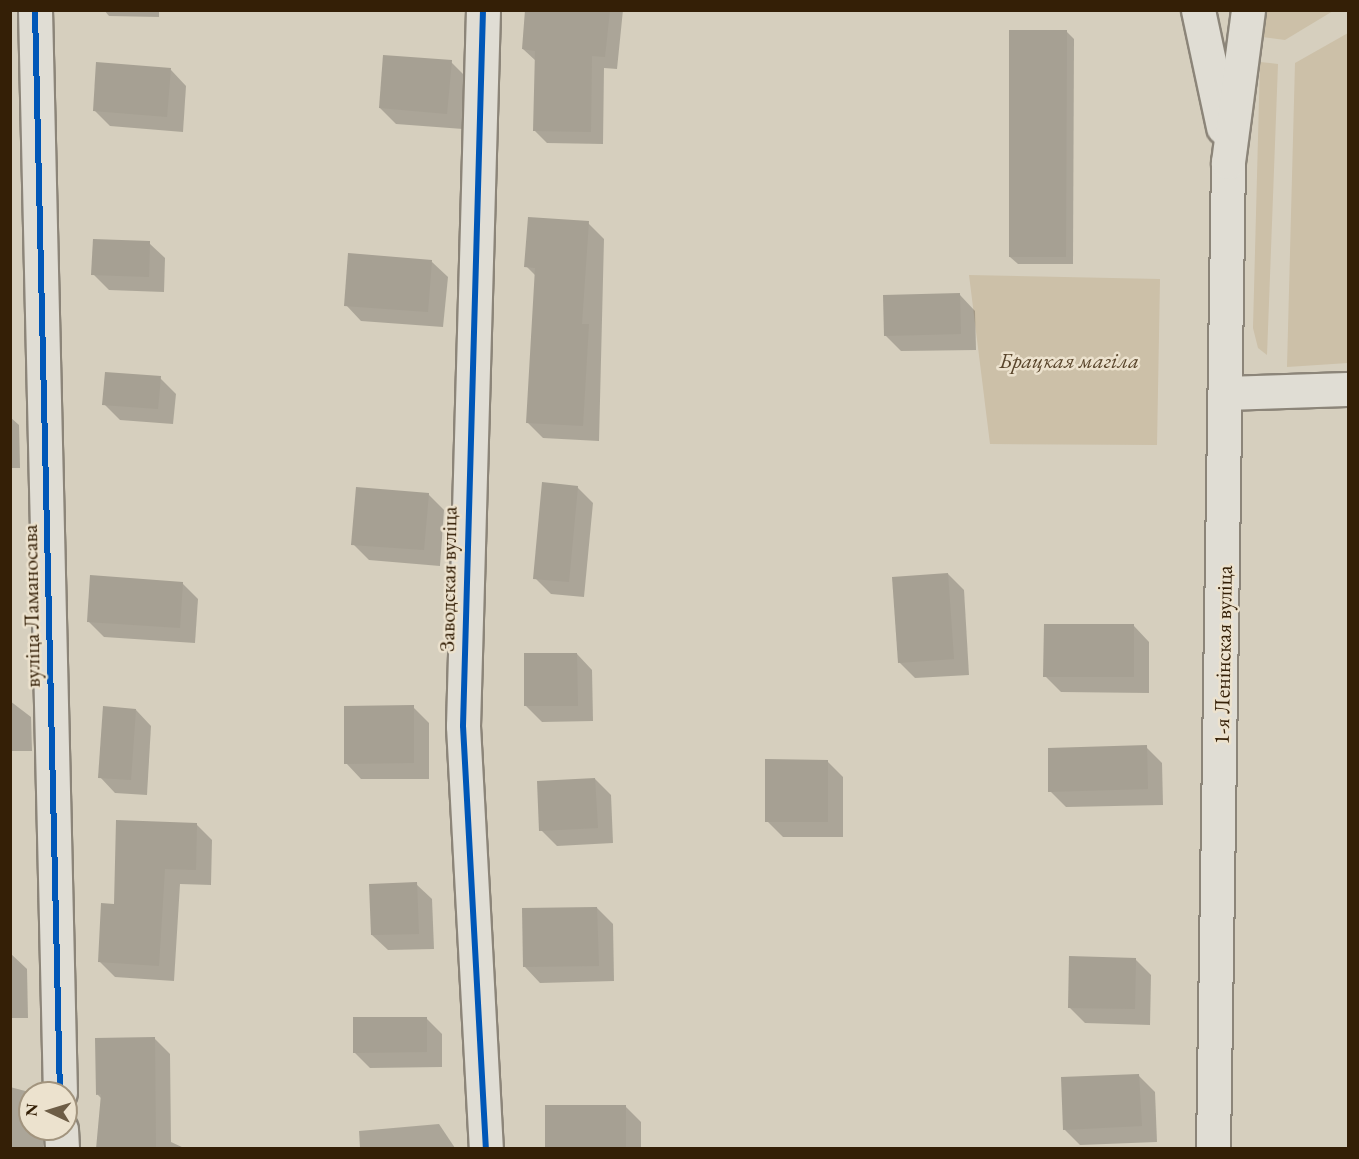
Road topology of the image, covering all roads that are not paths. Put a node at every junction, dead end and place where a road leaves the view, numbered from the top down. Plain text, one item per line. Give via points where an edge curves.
1 (35, 10) edge
2 (483, 10) edge
3 (1198, 10) edge
4 (1248, 10) edge
5 (1228, 162) junction
6 (1348, 389) edge
7 (1227, 393) junction
8 (60, 1081) edge
9 (486, 1149) edge
10 (1213, 1149) edge

1 - 8 street, вуліца Ламаносава
2 - 9 street, Заводская вуліца via 463,726
3 - 5 street
4 - 5 street
5 - 7 street, 1-я Ленінская вуліца
6 - 7 street
7 - 10 street, 1-я Ленінская вуліца

